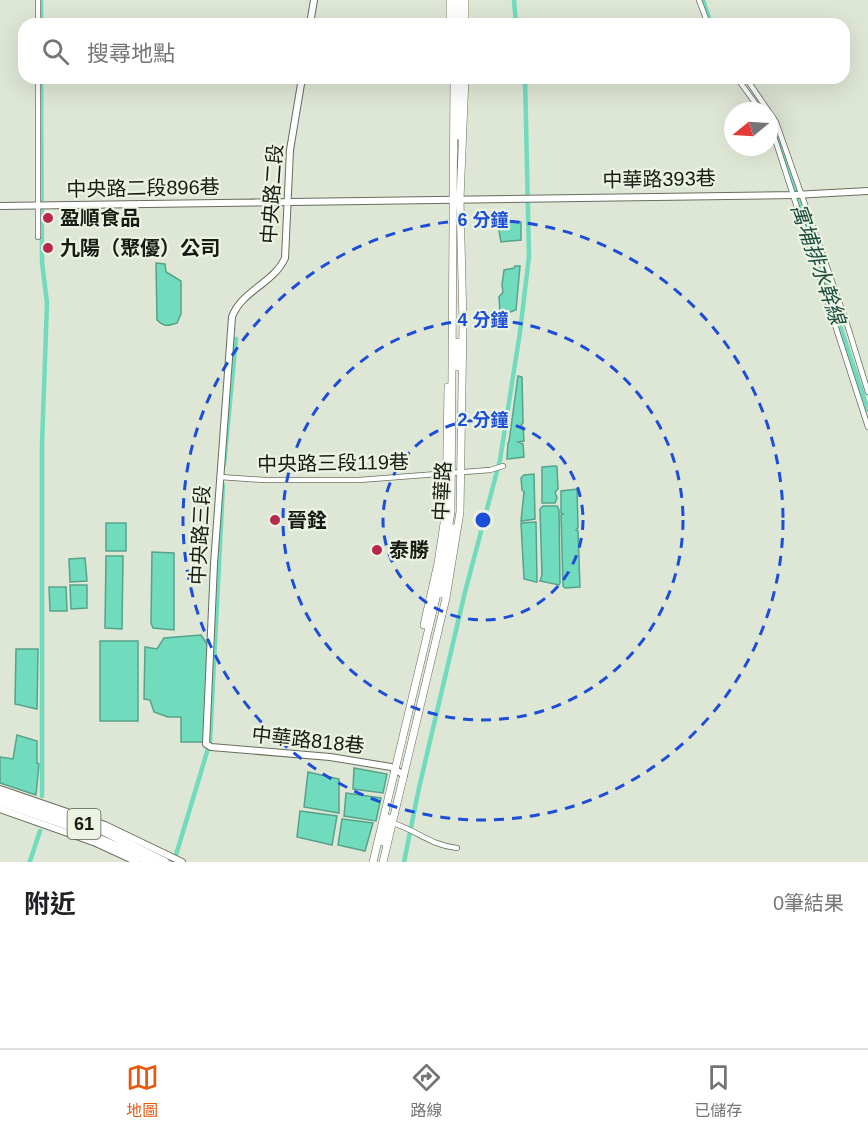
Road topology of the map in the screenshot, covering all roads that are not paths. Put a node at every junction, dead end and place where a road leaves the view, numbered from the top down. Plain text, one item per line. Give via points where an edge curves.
1 (38, 0) edge
2 (314, 0) edge
3 (450, 0) edge
4 (455, 0) edge
5 (460, 0) edge
6 (465, 0) edge
7 (699, 0) edge
8 (38, 18) edge
9 (311, 18) edge
10 (450, 18) edge
11 (455, 18) edge
12 (460, 18) edge
13 (465, 18) edge
14 (706, 18) edge
15 (38, 84) edge
16 (301, 84) edge
17 (450, 84) edge
18 (454, 84) edge
19 (460, 84) edge
20 (464, 84) edge
21 (741, 84) edge
22 (750, 84) edge
23 (754, 102) edge
24 (778, 152) edge
25 (868, 191) edge
26 (802, 193) junction
27 (793, 194) junction
28 (454, 199) junction
29 (287, 202) junction
30 (0, 206) edge
31 (38, 206) junction
32 (38, 237) dead end
33 (835, 323) junction
34 (847, 324) junction
35 (231, 328) joint
36 (868, 392) edge
37 (868, 428) edge
38 (503, 466) dead end
39 (453, 472) junction
40 (220, 477) junction
41 (206, 744) joint
42 (398, 771) junction
43 (0, 789) edge
44 (0, 795) edge
45 (0, 802) edge
46 (0, 808) edge
47 (393, 823) junction
48 (457, 848) dead end
49 (136, 862) edge
50 (152, 862) edge
51 (165, 862) edge
52 (182, 862) edge
53 (372, 862) edge
54 (379, 862) edge
55 (383, 862) edge

1 - 8 street
2 - 9 street
3 - 10 main road
4 - 11 main road
5 - 12 main road
6 - 13 main road
7 - 14 street
15 - 31 street
16 - 29 street, 中央路二段 via 290,150
17 - 28 main road, 中華路
18 - 28 main road, 中華路
19 - 28 main road, 中華路
20 - 28 main road, 中華路
21 - 23 street
22 - 26 street via 776,122
24 - 27 street
25 - 26 street, 中華路393巷
26 - 27 street, 中華路393巷
26 - 34 street
27 - 28 street, 中華路393巷
27 - 33 street
28 - 29 street, 中央路二段896巷
28 - 39 main road, 中華路
28 - 39 main road, 中華路 via 463,323
29 - 31 street, 中央路二段896巷
29 - 35 street, 中央路二段 via 284,261 238,306
30 - 31 street, 中央路二段896巷
31 - 32 street
33 - 34 street
33 - 37 street
34 - 36 street
35 - 40 street, 中央路三段
38 - 39 street, 中央路三段119巷
39 - 40 street, 中央路三段119巷 via 359,480
39 - 42 main road, 中華路
39 - 42 main road, 中華路 via 460,512 452,566
40 - 41 street, 中央路三段
41 - 42 street, 中華路818巷 via 330,757
42 - 47 main road, 中華路
42 - 53 main road, 中華路
42 - 54 main road, 中華路
43 - 52 street via 105,825
44 - 51 highway, 61 via 101,830
45 - 50 highway, 61 via 72,827
46 - 49 street
47 - 48 street via 441,846
47 - 55 main road, 中華路

